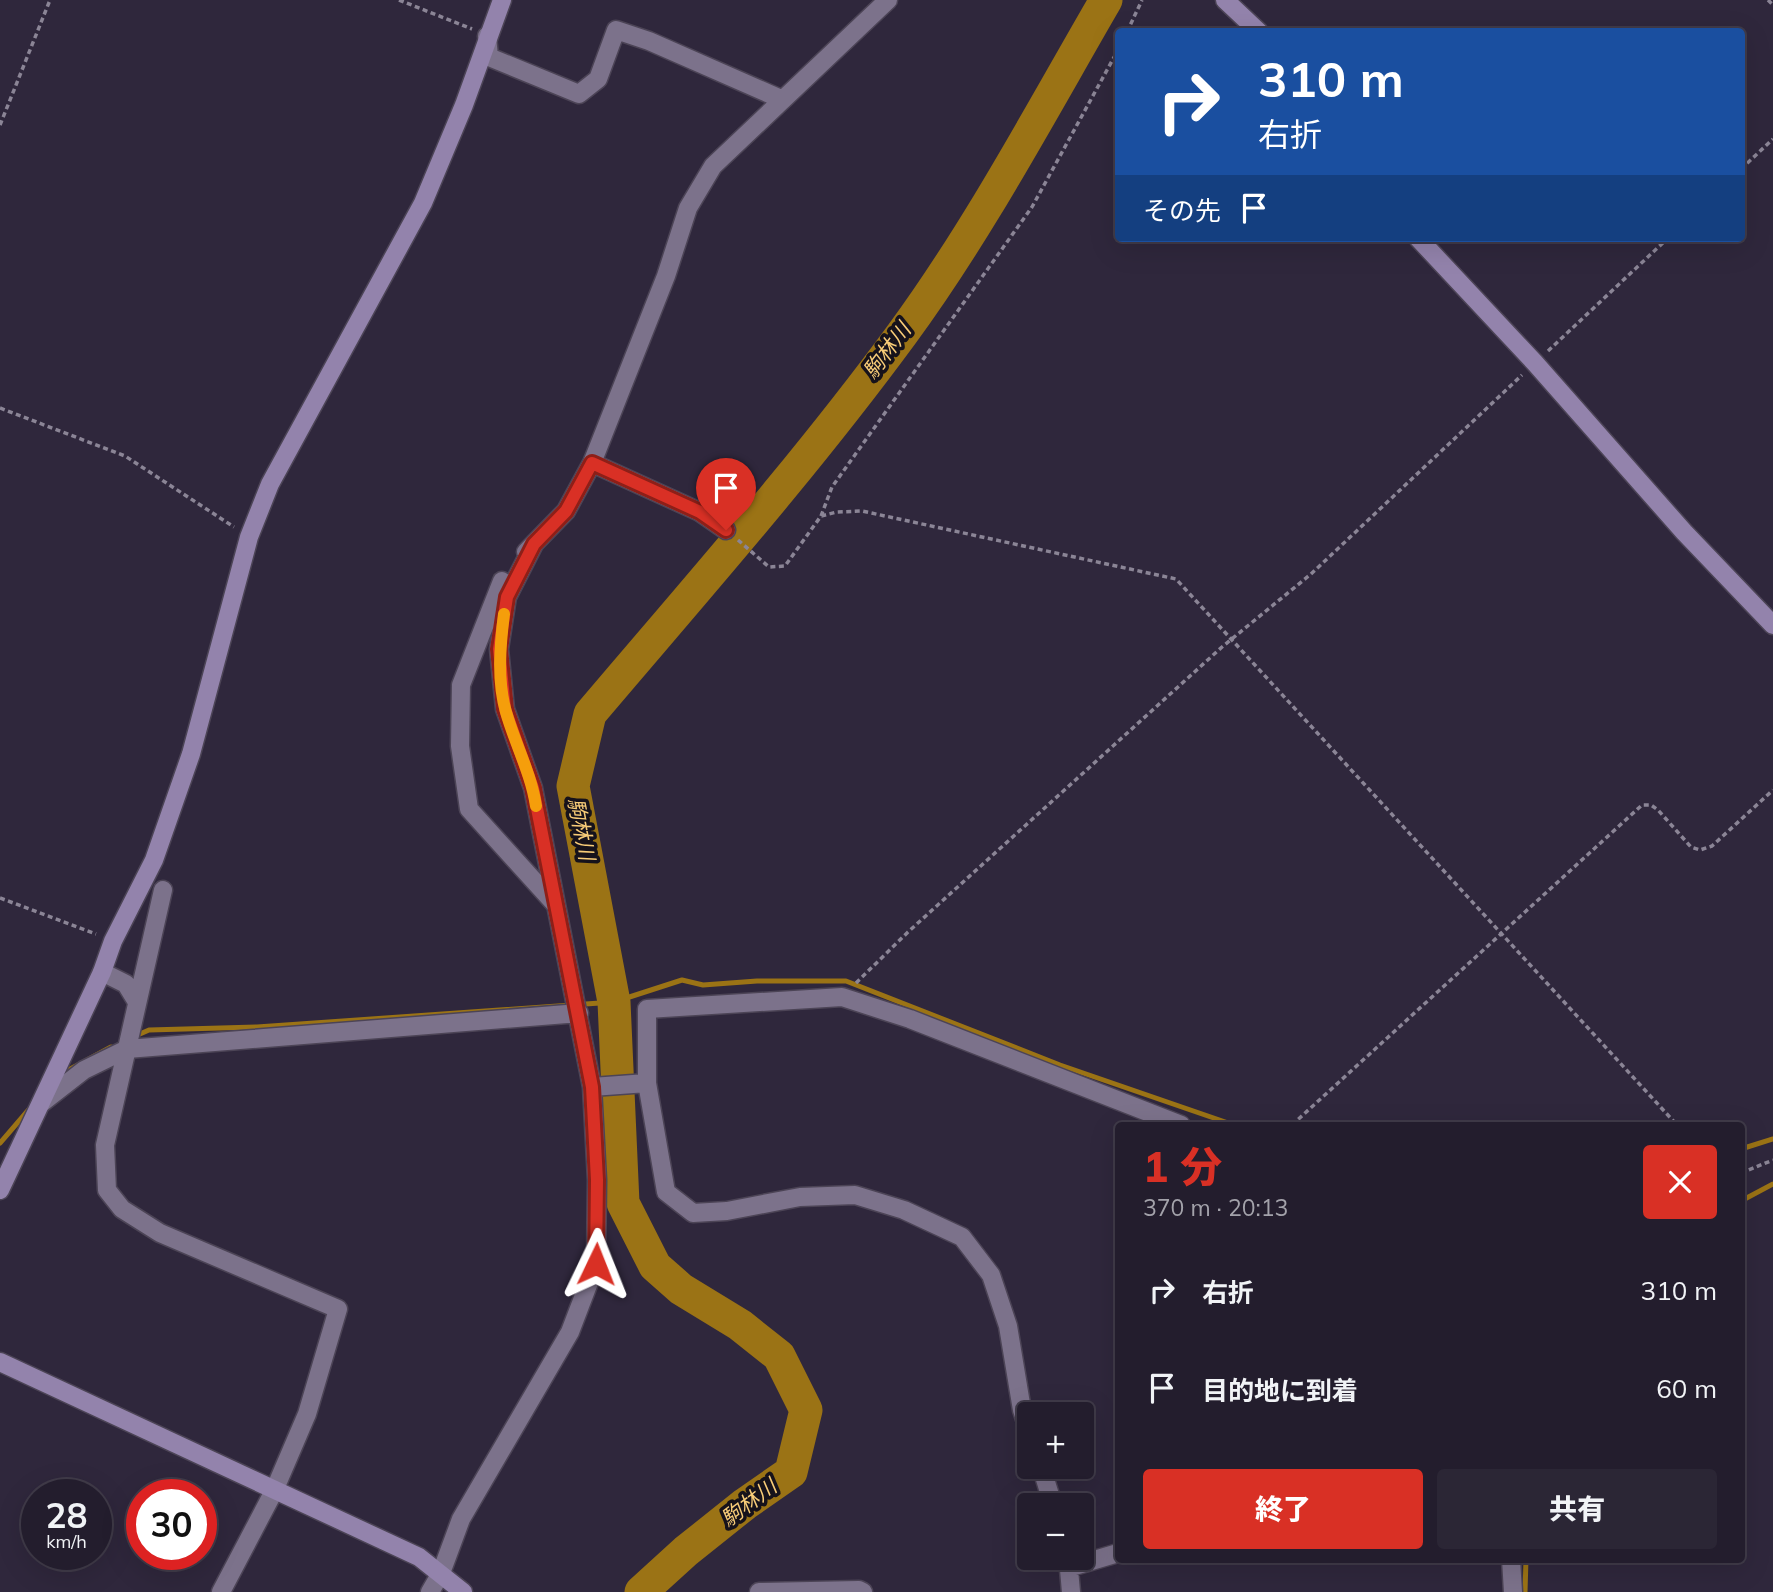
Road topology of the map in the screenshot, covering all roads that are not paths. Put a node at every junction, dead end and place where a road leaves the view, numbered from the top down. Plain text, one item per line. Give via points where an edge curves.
1 (502, 0) edge
2 (888, 0) edge
3 (1225, 0) edge
4 (1255, 28) edge
5 (487, 35) junction
6 (781, 99) junction
7 (1422, 242) edge
8 (592, 463) junction
9 (726, 530) road end
10 (534, 544) junction
11 (1773, 625) edge
12 (163, 890) dead end
13 (555, 904) junction
14 (102, 972) junction
15 (137, 1002) junction
16 (579, 1013) junction
17 (127, 1049) junction
18 (647, 1083) junction
19 (592, 1087) junction
20 (43, 1102) junction
21 (1173, 1122) edge
22 (0, 1190) edge
23 (0, 1362) edge
24 (1021, 1402) edge
25 (274, 1491) junction
26 (1115, 1554) edge
27 (1094, 1558) edge
28 (1511, 1563) edge
29 (1070, 1570) edge
30 (441, 1573) junction
31 (220, 1592) edge
32 (430, 1592) edge
33 (463, 1592) edge
34 (759, 1592) edge
35 (863, 1592) edge
36 (1071, 1592) edge
37 (1513, 1592) edge

1 - 5 street
2 - 6 street
3 - 4 street
5 - 6 street via 489,57 579,94 598,79 616,30
5 - 14 street via 423,203 270,484 249,537 191,754 154,860
6 - 8 street via 713,166 688,208
7 - 11 street
8 - 9 street via 700,512
8 - 10 street via 566,511
10 - 13 street via 507,597 499,649 505,709 533,788
10 - 13 street via 505,573 461,685 460,746 469,808
12 - 15 street
13 - 16 street
14 - 15 street via 126,984
14 - 20 street
15 - 17 street
16 - 17 street
16 - 19 street
17 - 20 street via 84,1070
17 - 25 street via 105,1145 107,1190 122,1209 160,1233 338,1309 307,1414
18 - 19 street
18 - 21 street via 648,1009 842,997
18 - 24 street via 666,1192 693,1213 800,1197 855,1195 904,1210 962,1237 991,1275 1008,1326
19 - 30 street via 596,1264 570,1332 461,1519
20 - 22 street
23 - 25 street
25 - 30 street via 419,1557
25 - 31 street
26 - 27 street
28 - 37 street
29 - 36 street
30 - 32 street
30 - 33 street
34 - 35 street

